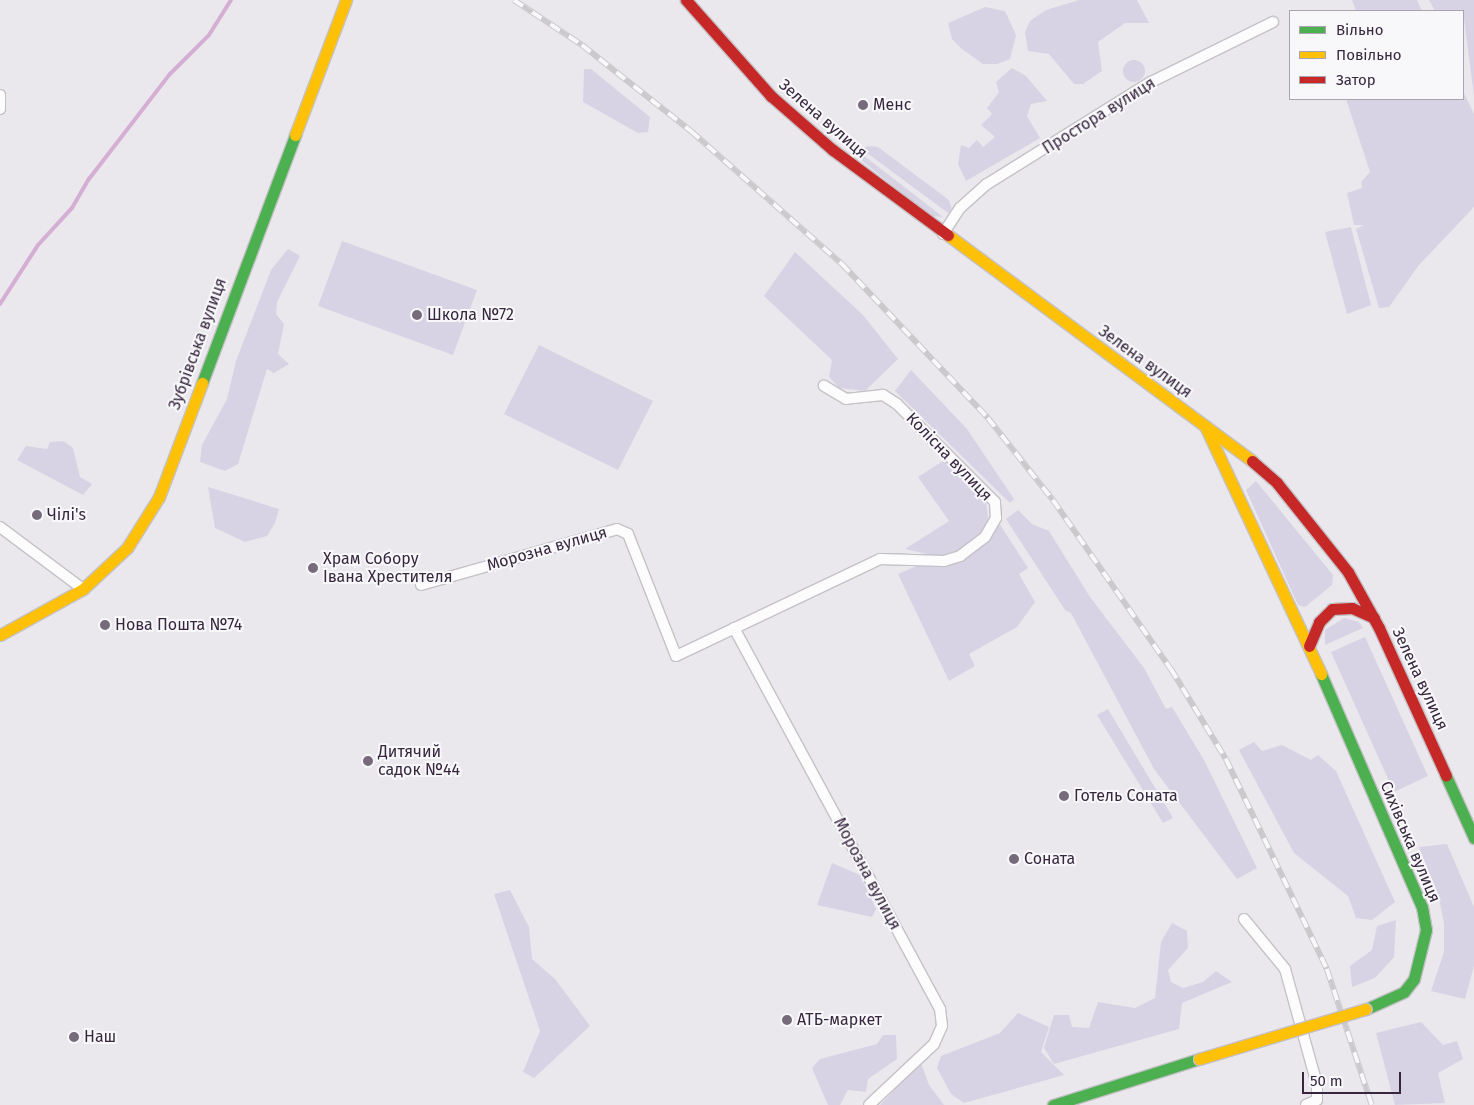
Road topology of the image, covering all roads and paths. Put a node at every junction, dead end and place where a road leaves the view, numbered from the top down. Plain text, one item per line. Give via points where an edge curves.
1 (346, 0) edge
2 (686, 0) edge
3 (1273, 22) dead end
4 (0, 96) edge
5 (0, 109) edge
6 (943, 234) junction
7 (824, 386) dead end
8 (1205, 426) junction
9 (0, 527) edge
10 (880, 559) joint
11 (421, 585) dead end
12 (83, 589) junction
13 (1374, 618) junction
14 (734, 628) junction
15 (0, 635) edge
16 (1309, 646) junction
17 (1474, 838) edge
18 (1244, 919) dead end
19 (869, 1105) edge
20 (1053, 1105) edge
21 (1306, 1105) edge

1 - 12 main road, Зубрівська вулиця via 159,497 127,548
2 - 6 main road, Зелена вулиця via 740,65 790,113
3 - 6 street, Простора вулиця via 1151,82 988,184 960,208
4 - 5 street
6 - 8 main road, Зелена вулиця
7 - 10 street, Колісна вулиця via 846,399 889,397 995,502 994,526 960,556 932,561
8 - 13 main road, Зелена вулиця via 1284,490 1348,572
8 - 16 main road, Сихівська вулиця
9 - 12 street
10 - 14 street, Морозна вулиця
11 - 14 street, Морозна вулиця via 617,529 628,534 676,656
12 - 15 main road, Зубрівська вулиця
13 - 16 main road via 1352,608 1332,609 1318,622
13 - 17 main road, Зелена вулиця
14 - 19 street, Морозна вулиця via 940,1009 942,1026 934,1044
16 - 20 main road, Сихівська вулиця, bridge via 1422,907 1426,930 1423,955 1404,992 1366,1010
18 - 21 street via 1285,969 1317,1084 1317,1100

